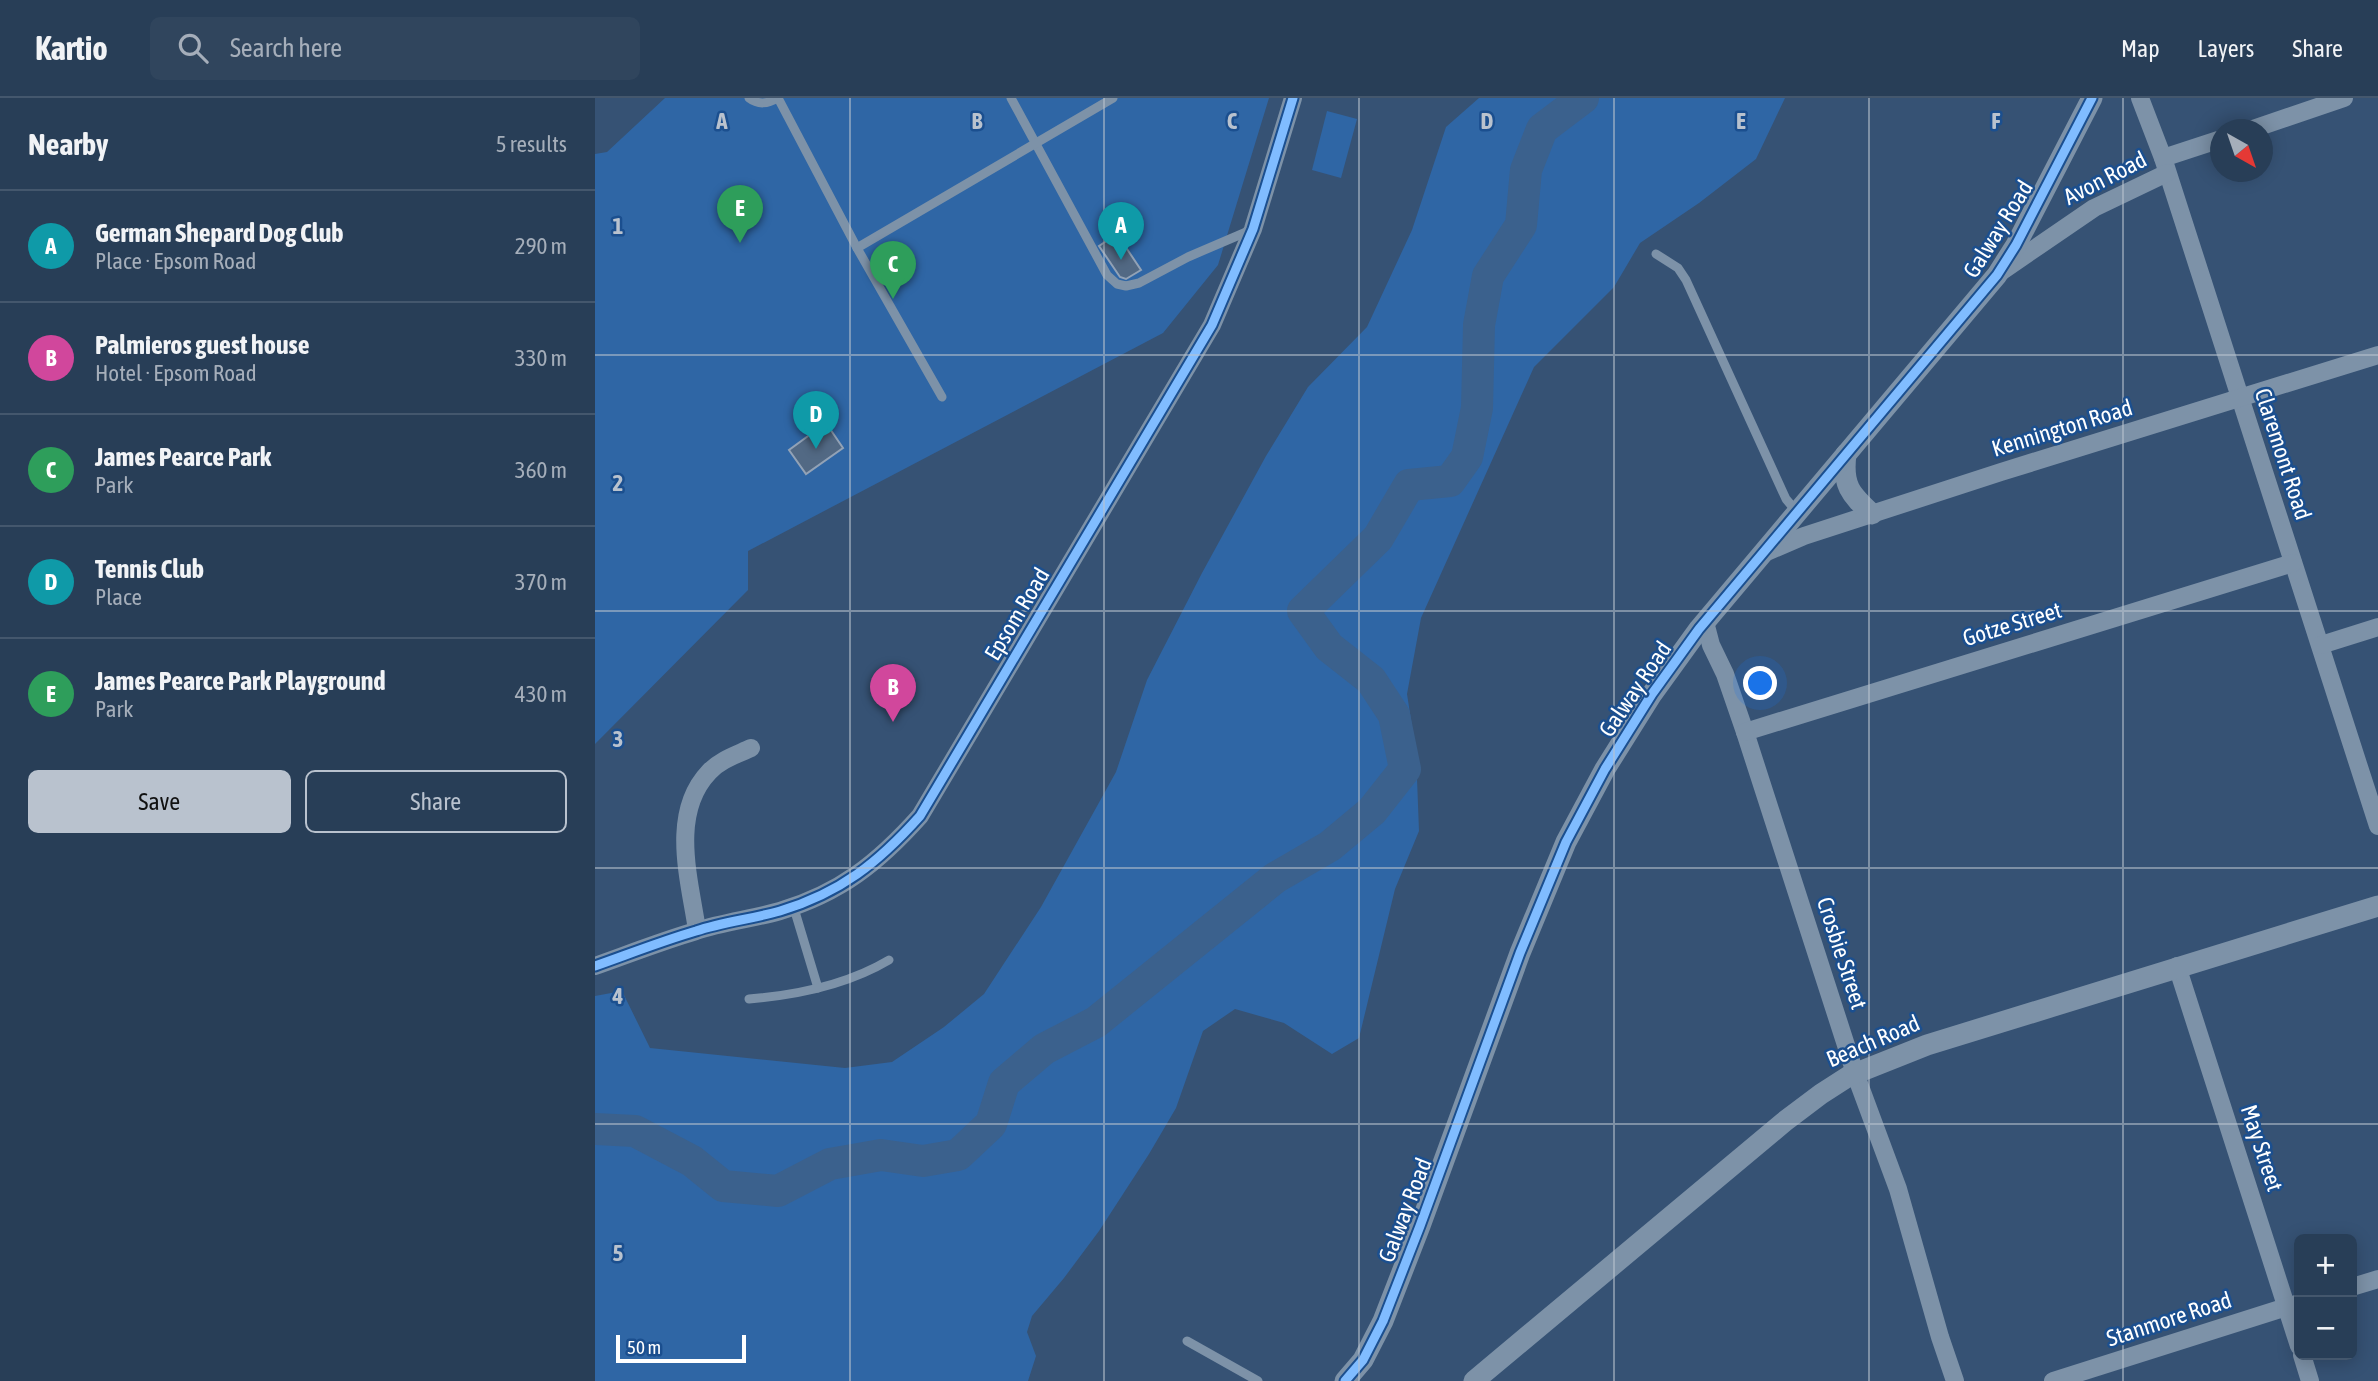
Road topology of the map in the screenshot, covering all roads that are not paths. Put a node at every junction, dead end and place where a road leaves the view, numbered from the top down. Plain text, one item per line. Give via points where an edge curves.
1 (749, 98) edge
2 (778, 98) edge
3 (1010, 98) edge
4 (1113, 98) edge
5 (1293, 98) edge
6 (2092, 98) edge
7 (2140, 98) edge
8 (2344, 98) edge
9 (2273, 122) edge
10 (1034, 143) junction
11 (2210, 144) edge
12 (2165, 166) junction
13 (1253, 229) junction
14 (857, 248) junction
15 (1656, 254) dead end
16 (1997, 275) junction
17 (2378, 355) edge
18 (942, 397) dead end
19 (2239, 400) junction
20 (1846, 453) junction
21 (1797, 512) junction
22 (1872, 514) junction
23 (1762, 554) junction
24 (2293, 563) junction
25 (1705, 622) junction
26 (2378, 627) edge
27 (2321, 645) junction
28 (1745, 732) junction
29 (751, 748) dead end
30 (2378, 825) edge
31 (793, 905) junction
32 (2378, 906) edge
33 (697, 930) junction
34 (889, 960) dead end
35 (595, 966) edge
36 (2176, 966) junction
37 (818, 988) junction
38 (749, 999) dead end
39 (1855, 1073) junction
40 (2378, 1279) edge
41 (2357, 1285) edge
42 (2293, 1305) edge
43 (1187, 1341) dead end
44 (2304, 1360) edge
45 (1258, 1381) edge
46 (1345, 1381) edge
47 (1474, 1381) edge
48 (1955, 1381) edge
49 (2053, 1381) edge
50 (2310, 1381) edge

1 - 2 lane via 766,103
2 - 14 lane
3 - 10 lane
4 - 10 lane
5 - 13 street, Epsom Road
6 - 16 street, Galway Road
7 - 12 street, Claremont Road
8 - 9 street
10 - 13 lane via 1107,275 1117,285 1139,283
10 - 14 lane
11 - 12 street, Avon Road
12 - 16 street, Avon Road
12 - 19 street, Claremont Road
13 - 31 street, Epsom Road via 1212,325 919,816 890,849 853,879
14 - 18 lane
15 - 21 lane via 1678,268 1686,280
16 - 20 street, Galway Road
17 - 19 street, Kennington Road
19 - 22 street, Kennington Road
19 - 24 street, Claremont Road
20 - 21 street, Galway Road
20 - 22 street via 1846,484
21 - 23 street, Galway Road
22 - 23 street, Kennington Road
23 - 25 street, Galway Road
24 - 27 street, Claremont Road
24 - 28 street, Gotze Street
25 - 28 street, Crosbie Street
25 - 46 street, Galway Road via 1623,739 1566,842 1383,1321 1363,1360
26 - 27 street
27 - 30 street, Claremont Road
28 - 39 street, Crosbie Street
29 - 33 street via 707,774 691,805 685,840
31 - 33 street, Epsom Road
31 - 37 lane
32 - 36 street, Beach Road
33 - 35 street, Epsom Road
34 - 37 lane via 870,972
36 - 39 street, Beach Road via 1927,1045
36 - 42 street, May Street
37 - 38 lane
39 - 47 street, Beach Road via 1784,1122
39 - 48 street, Crosbie Street via 1898,1189
40 - 41 street
42 - 49 street, Stanmore Road
43 - 45 lane
44 - 50 street

